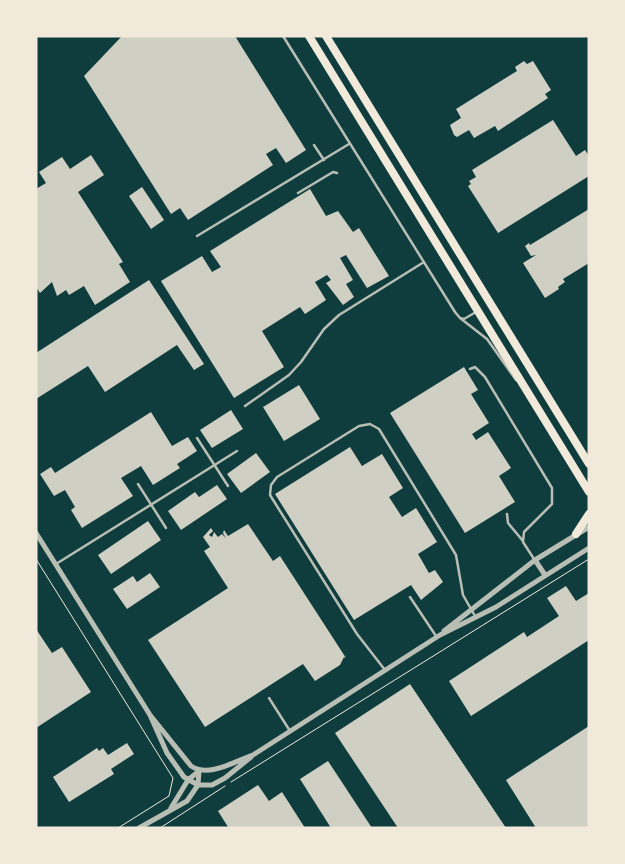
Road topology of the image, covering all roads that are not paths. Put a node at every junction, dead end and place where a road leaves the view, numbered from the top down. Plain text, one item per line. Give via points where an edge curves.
1 (282, 36) edge
2 (308, 36) edge
3 (326, 36) edge
4 (350, 144) junction
5 (314, 145) dead end
6 (324, 160) junction
7 (337, 173) dead end
8 (298, 193) dead end
9 (197, 236) dead end
10 (424, 262) junction
11 (489, 300) junction
12 (477, 311) junction
13 (460, 318) junction
14 (470, 369) dead end
15 (524, 388) junction
16 (245, 406) dead end
17 (197, 438) dead end
18 (236, 451) dead end
19 (589, 464) edge
20 (214, 465) junction
21 (138, 484) dead end
22 (228, 486) dead end
23 (589, 492) edge
24 (151, 504) junction
25 (508, 514) dead end
26 (589, 514) edge
27 (589, 527) edge
28 (166, 528) dead end
29 (36, 533) edge
30 (576, 534) junction
31 (524, 542) junction
32 (589, 548) edge
33 (535, 560) junction
34 (56, 564) junction
35 (546, 575) junction
36 (410, 597) dead end
37 (471, 609) junction
38 (476, 618) junction
39 (438, 636) junction
40 (385, 670) junction
41 (269, 698) dead end
42 (150, 715) junction
43 (290, 731) junction
44 (253, 754) junction
45 (199, 771) junction
46 (188, 780) junction
47 (198, 784) junction
48 (171, 808) junction
49 (139, 828) edge

1 - 4 lane
2 - 12 main road
3 - 11 main road
4 - 6 lane
4 - 10 lane
5 - 6 lane
6 - 9 lane
7 - 8 lane via 333,172
10 - 13 lane
10 - 16 lane via 339,315 324,328 302,362 289,375
11 - 12 main road
11 - 19 main road
12 - 13 lane via 469,318
12 - 15 main road
13 - 15 lane via 487,339
14 - 31 lane via 476,367 485,377 552,488 552,504 524,532
15 - 23 main road
17 - 20 lane
18 - 20 lane
20 - 22 lane
20 - 24 lane
21 - 24 lane
24 - 28 lane
24 - 34 lane
25 - 31 lane via 508,523
26 - 30 main road
27 - 30 street
29 - 34 street
30 - 33 street
31 - 33 lane
32 - 35 street
33 - 35 street
33 - 37 street
34 - 42 street
35 - 38 street
36 - 39 lane
37 - 38 lane
37 - 39 street
37 - 40 lane via 463,595 456,555 375,425 359,426 277,477 271,485 272,500 357,634
38 - 39 street
39 - 40 street
40 - 43 street
41 - 43 lane
42 - 45 street via 187,762
42 - 46 street via 166,753
43 - 44 street
44 - 45 street via 213,770
44 - 47 street via 218,782 206,786
45 - 46 street
45 - 47 street
46 - 47 street
46 - 48 street
47 - 48 street via 186,801
48 - 49 street

